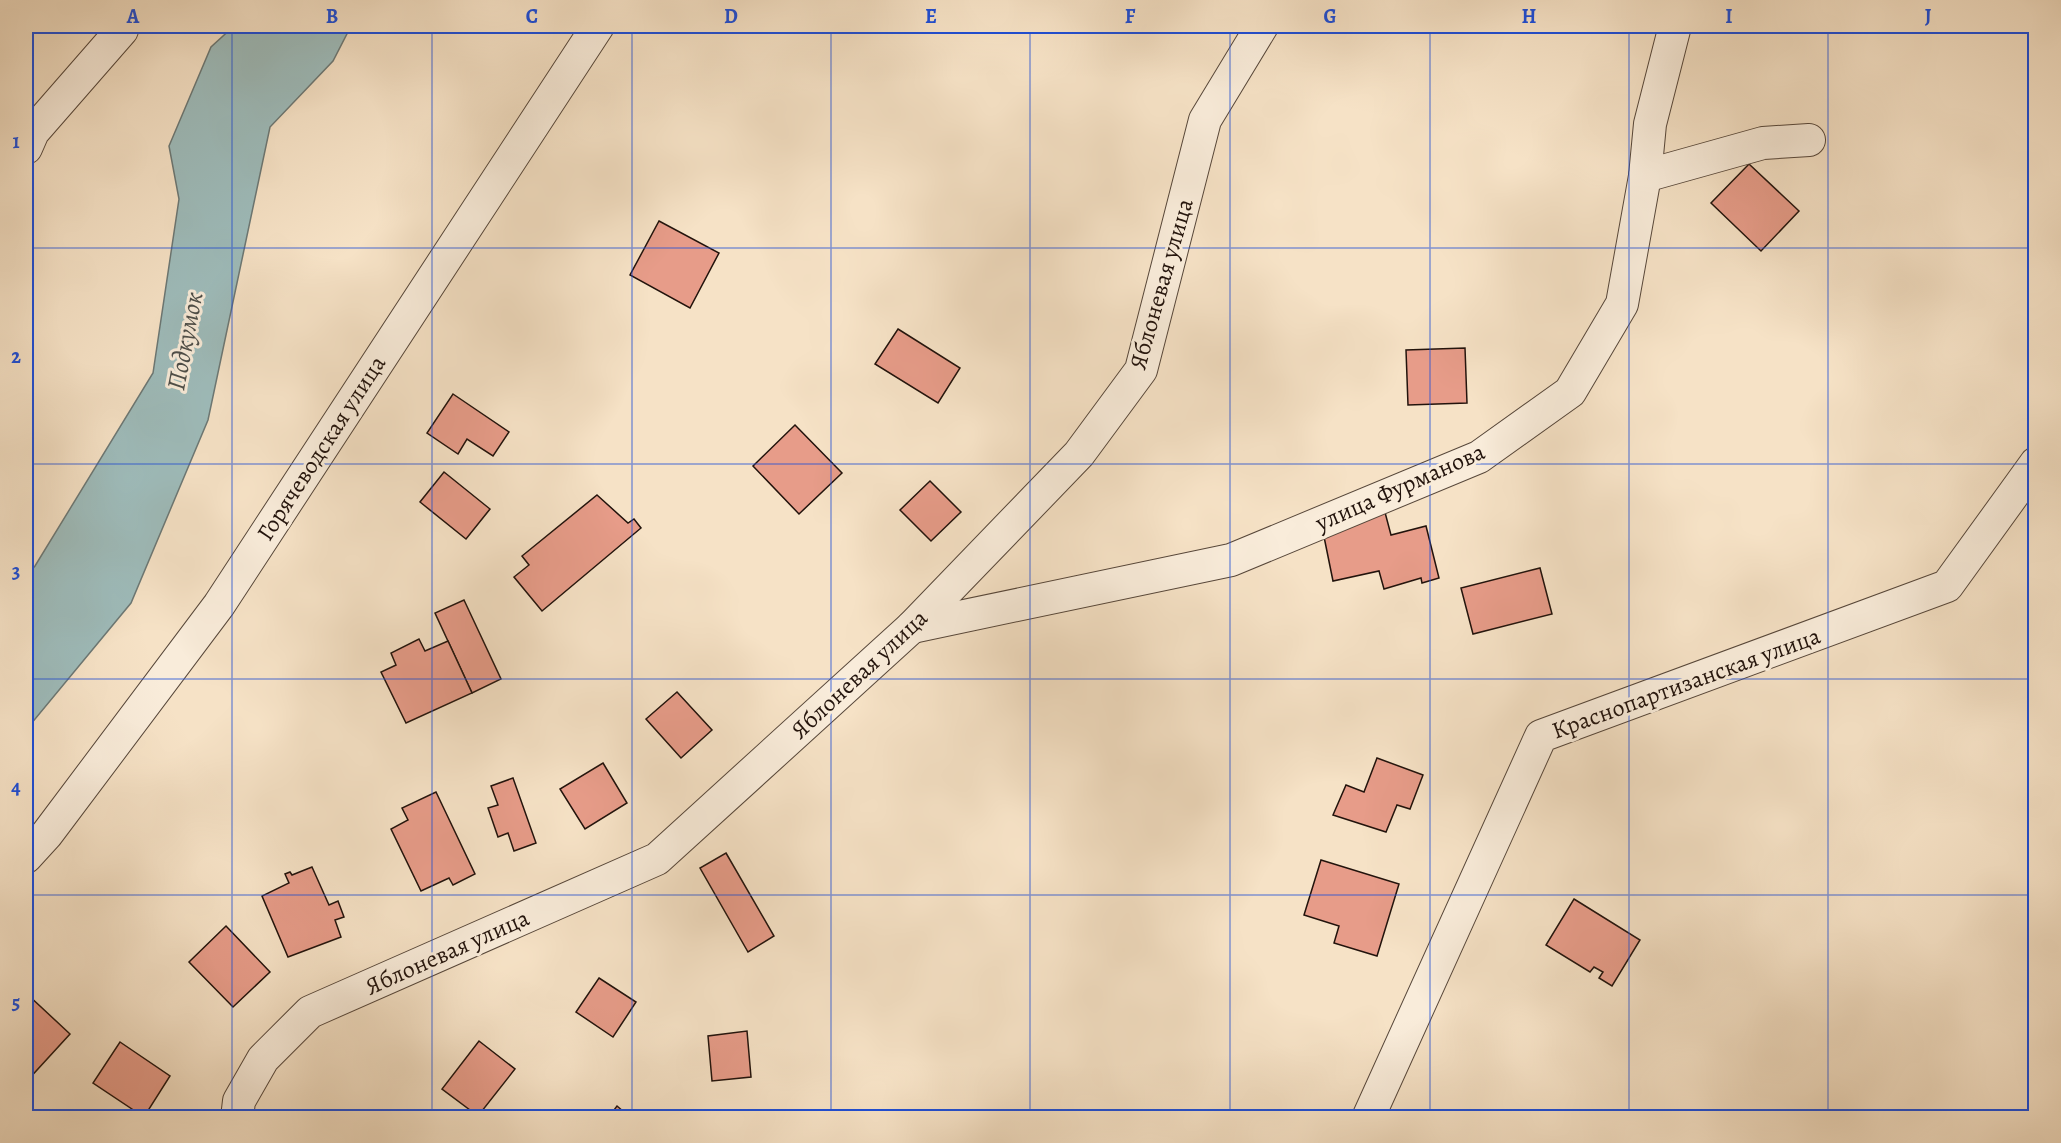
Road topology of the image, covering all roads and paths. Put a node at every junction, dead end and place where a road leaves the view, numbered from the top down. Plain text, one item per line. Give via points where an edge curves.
1 (123, 26) edge
2 (598, 26) edge
3 (1262, 26) edge
4 (1675, 26) edge
5 (1809, 140) dead end
6 (26, 148) edge
7 (1645, 176) junction
8 (2036, 463) edge
9 (912, 627) junction
10 (26, 857) edge
11 (237, 1118) edge
12 (1368, 1118) edge

1 - 6 street via 33,132
2 - 10 street, Горячеводская улица via 219,605
3 - 9 street, Яблоневая улица via 1205,120 1141,370 1079,454
4 - 7 street, улица Фурманова via 1650,124
5 - 7 street via 1763,144
7 - 9 street, улица Фурманова via 1622,304 1576,382 1570,392 1479,457 1231,560
8 - 12 street, Краснопартизанская улица via 1947,586 1541,736
9 - 11 street, Яблоневая улица via 657,859 310,1012 263,1059 239,1101

